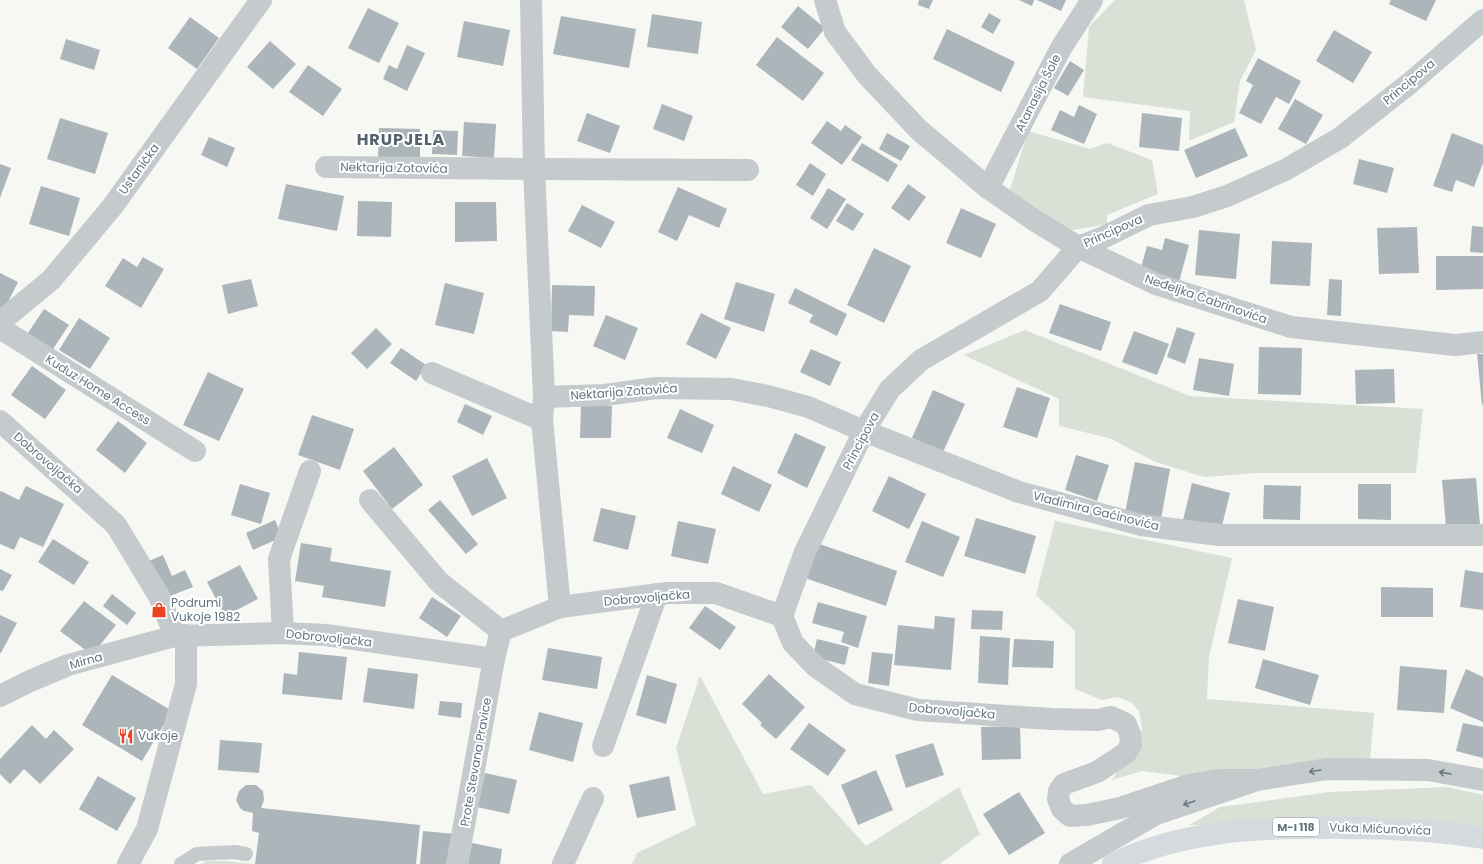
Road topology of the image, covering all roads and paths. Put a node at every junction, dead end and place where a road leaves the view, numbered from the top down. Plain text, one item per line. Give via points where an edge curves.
1 (261, 0) edge
2 (531, 0) edge
3 (825, 0) edge
4 (1092, 0) edge
5 (1483, 20) edge
6 (326, 167) dead end
7 (534, 169) junction
8 (748, 170) dead end
9 (988, 188) junction
10 (1078, 246) junction
11 (0, 322) edge
12 (0, 328) edge
13 (1483, 342) edge
14 (432, 373) dead end
15 (544, 397) junction
16 (542, 420) junction
17 (0, 421) edge
18 (864, 431) junction
19 (0, 438) edge
20 (29, 448) junction
21 (195, 451) dead end
22 (310, 471) dead end
23 (370, 500) dead end
24 (1483, 535) edge
25 (657, 594) junction
26 (560, 607) junction
27 (782, 616) junction
28 (501, 631) junction
29 (283, 633) junction
30 (181, 636) junction
31 (494, 660) junction
32 (0, 696) edge
33 (603, 746) dead end
34 (1257, 780) junction
35 (1483, 780) edge
36 (593, 798) dead end
37 (1483, 838) edge
38 (246, 854) dead end
39 (128, 864) edge
40 (181, 864) edge
41 (457, 864) edge
42 (563, 864) edge
43 (1070, 864) edge
44 (1113, 864) edge

1 - 11 street, Ustanička via 112,207 51,280
2 - 7 street
3 - 9 street, Neđeljka Čabrinovića via 835,32 867,75 919,130
4 - 9 street, Atanasija Šole via 1061,48
5 - 10 street, Principova via 1410,83 1340,138 1285,170 1227,196 1193,207 1149,215
6 - 7 street, Nektarija Zotovića
7 - 8 street, Nektarija Zotovića
7 - 15 street
9 - 10 street, Neđeljka Čabrinovića
10 - 13 street, Neđeljka Čabrinovića via 1156,284 1291,327 1455,345
10 - 18 street, Principova via 1040,291 921,360 890,389
12 - 21 street, Kuduz Home Access
14 - 16 street
15 - 16 street
15 - 18 street, Nektarija Zotovića via 605,395 656,388 731,389 808,407
16 - 26 street
17 - 20 street, Dobrovoljačka
18 - 24 street, Vladimira Gaćinovića via 1019,492 1141,525 1219,535
18 - 27 street, Principova via 805,552
19 - 20 street
20 - 30 street, Dobrovoljačka via 116,525
22 - 29 street via 279,559
23 - 28 street via 438,582
25 - 26 street, Dobrovoljačka
25 - 27 street, Dobrovoljačka via 716,593
25 - 33 street
26 - 28 street, Dobrovoljačka
27 - 34 street, Dobrovoljačka via 793,643 815,666 855,694 918,710 1051,719 1098,720 1111,717 1126,724 1130,744 1126,753 1097,772 1064,784 1059,791 1058,799 1062,809 1070,816 1120,808 1189,785 1219,780
28 - 31 street
29 - 30 street, Dobrovoljačka
29 - 31 street, Dobrovoljačka via 326,635
30 - 32 street, Mirna via 68,665
30 - 39 street via 186,684 147,829
31 - 41 street, Prote Stevana Pravice
35 -> 34 street via 1428,770 1335,769
34 -> 43 street via 1156,814
36 - 42 street
37 - 44 main road, Vuka Mićunovića / M-I 118 via 1404,829 1257,829 1208,834 1173,842
38 - 40 lane via 198,854

